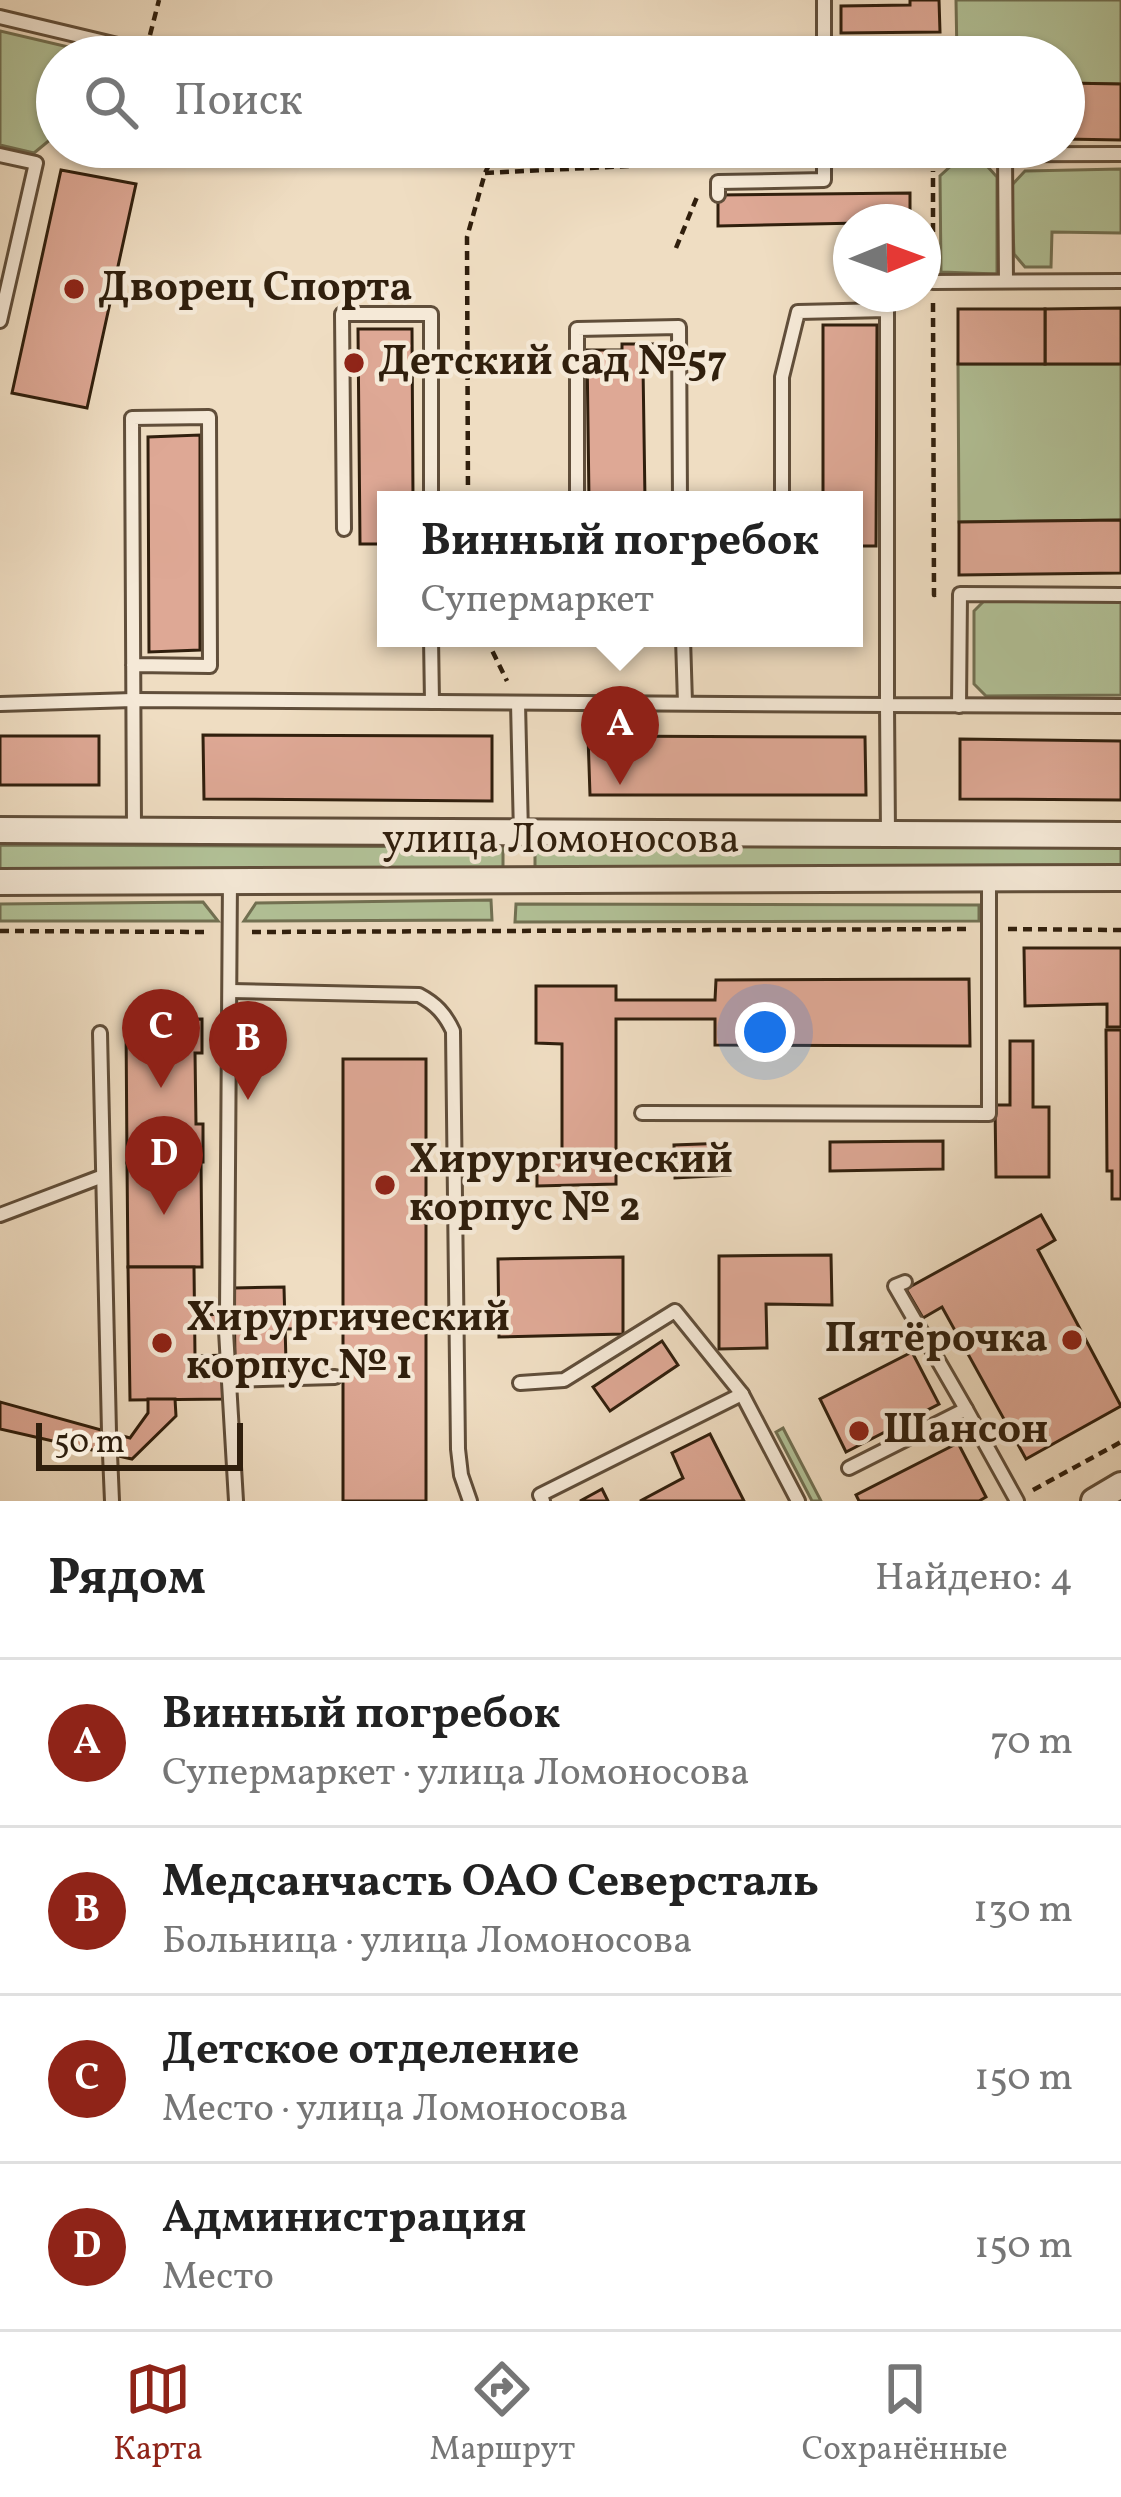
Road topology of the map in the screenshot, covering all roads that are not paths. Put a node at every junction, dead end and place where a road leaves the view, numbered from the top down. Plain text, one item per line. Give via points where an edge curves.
1 (824, 0) edge
2 (0, 17) edge
3 (79, 36) edge
4 (824, 36) edge
5 (1085, 154) edge
6 (1121, 154) edge
7 (0, 155) edge
8 (824, 168) edge
9 (1005, 168) edge
10 (718, 195) dead end
11 (1006, 281) junction
12 (1121, 281) edge
13 (941, 282) edge
14 (0, 321) edge
15 (431, 491) edge
16 (577, 491) edge
17 (680, 491) edge
18 (782, 491) edge
19 (344, 529) dead end
20 (1121, 595) edge
21 (431, 647) edge
22 (683, 647) edge
23 (133, 665) junction
24 (134, 700) junction
25 (432, 702) junction
26 (518, 703) junction
27 (685, 703) junction
28 (0, 704) edge
29 (887, 705) junction
30 (959, 706) junction
31 (1121, 706) edge
32 (0, 830) edge
33 (134, 831) junction
34 (888, 834) junction
35 (520, 835) junction
36 (1121, 835) edge
37 (230, 878) junction
38 (1121, 878) edge
39 (989, 880) junction
40 (521, 881) junction
41 (0, 882) edge
42 (231, 991) junction
43 (100, 1033) dead end
44 (642, 1113) dead end
45 (103, 1176) junction
46 (0, 1215) edge
47 (905, 1282) dead end
48 (227, 1314) dead end
49 (226, 1330) dead end
50 (335, 1378) dead end
51 (231, 1379) junction
52 (520, 1382) dead end
53 (742, 1394) junction
54 (966, 1409) junction
55 (110, 1432) dead end
56 (110, 1454) dead end
57 (849, 1468) dead end
58 (1121, 1485) edge
59 (1016, 1500) edge
60 (112, 1501) edge
61 (236, 1501) edge
62 (470, 1501) edge
63 (543, 1501) edge
64 (799, 1501) edge
65 (1094, 1501) edge

1 - 4 lane
2 - 3 lane
5 - 6 lane
7 - 14 lane via 36,163
8 - 10 lane via 824,180 718,182
9 - 11 lane
11 - 12 lane
11 - 13 lane
15 - 19 lane via 431,314 342,314
16 - 17 lane via 577,329 679,326
18 - 29 lane via 782,377 797,312 887,310
20 - 30 lane via 960,594
21 - 25 lane
22 - 27 lane
23 - 23 lane via 132,418 209,417 210,666
23 - 24 lane
24 - 25 lane
24 - 28 lane
24 - 33 lane
25 - 26 lane
26 - 27 lane
26 - 35 lane
27 - 29 lane
29 - 30 lane
29 - 34 lane
30 - 31 lane
32 - 33 street, улица Ломоносова
33 - 35 street, улица Ломоносова
34 - 35 street, улица Ломоносова
34 - 36 street, улица Ломоносова
35 - 40 street
37 - 40 street, улица Ломоносова
37 - 41 street, улица Ломоносова
37 - 42 lane
38 - 39 street, улица Ломоносова
39 - 40 street, улица Ломоносова
39 - 44 lane via 989,1114
42 - 48 lane
42 - 62 lane via 419,995 447,1018 458,1449
43 - 45 lane
45 - 46 lane
45 - 55 lane
47 - 54 lane via 895,1286
49 - 51 lane
50 - 51 lane
51 - 61 lane
52 - 53 lane via 564,1380 675,1311
53 - 63 lane via 540,1495
53 - 64 lane
54 - 57 lane
54 - 59 lane
56 - 60 lane
58 - 65 street

